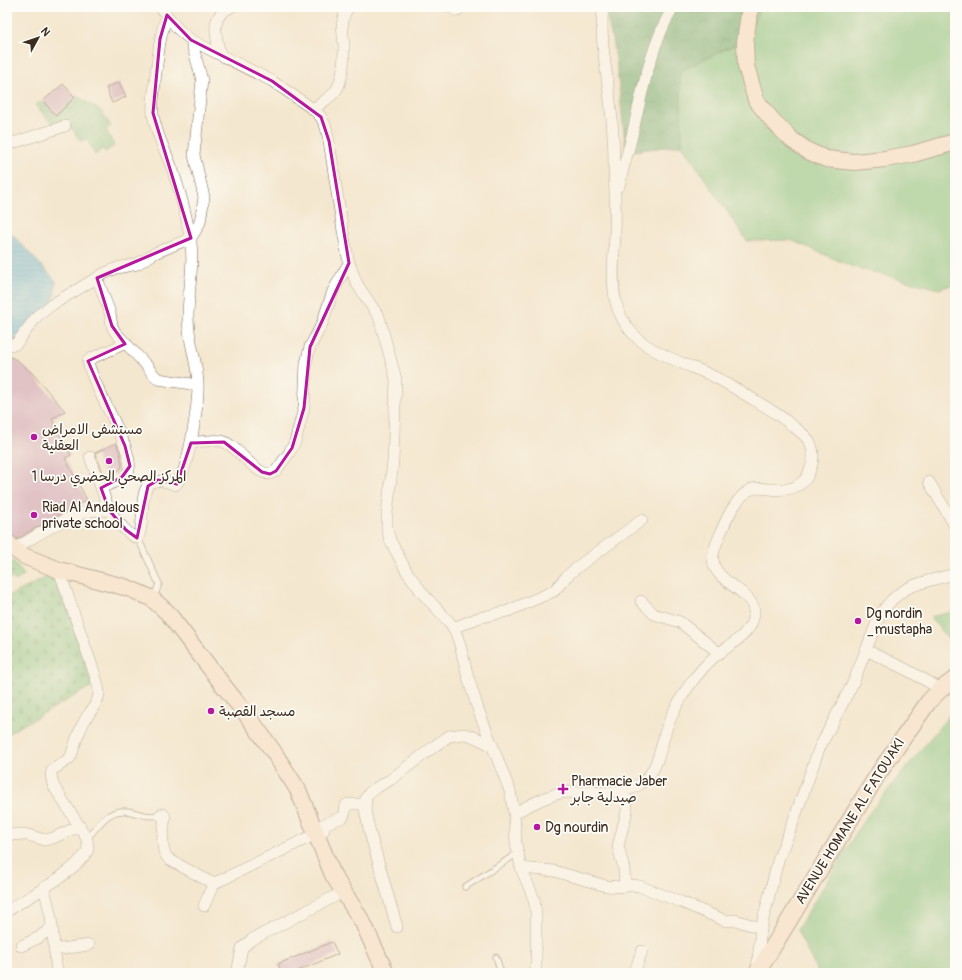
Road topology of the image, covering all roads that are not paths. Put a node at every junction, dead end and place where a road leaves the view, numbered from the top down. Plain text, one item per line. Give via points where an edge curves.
1 (349, 7) edge
2 (603, 7) edge
3 (673, 7) edge
4 (750, 7) edge
5 (227, 8) edge
6 (163, 11) edge
7 (191, 40) junction
8 (220, 54) junction
9 (313, 109) junction
10 (66, 126) dead end
11 (7, 142) edge
12 (955, 142) edge
13 (615, 198) junction
14 (191, 238) junction
15 (349, 263) junction
16 (97, 278) junction
17 (126, 343) junction
18 (7, 344) edge
19 (198, 385) junction
20 (191, 443) junction
21 (90, 457) dead end
22 (929, 482) dead end
23 (102, 488) junction
24 (110, 510) junction
25 (642, 520) dead end
26 (955, 526) edge
27 (138, 538) junction
28 (10, 546) edge
29 (60, 570) junction
30 (955, 574) edge
31 (151, 598) junction
32 (642, 600) dead end
33 (454, 628) junction
34 (866, 650) junction
35 (719, 653) junction
36 (955, 679) edge
37 (941, 688) junction
38 (493, 746) junction
39 (626, 790) junction
40 (365, 804) junction
41 (514, 813) junction
42 (160, 815) joint
43 (80, 826) junction
44 (316, 833) junction
45 (8, 835) edge
46 (87, 839) junction
47 (518, 853) junction
48 (521, 868) junction
49 (213, 885) junction
50 (625, 886) junction
51 (44, 887) junction
52 (465, 887) dead end
53 (343, 892) junction
54 (204, 906) dead end
55 (7, 911) edge
56 (52, 927) junction
57 (397, 927) dead end
58 (761, 928) junction
59 (89, 945) dead end
60 (21, 946) dead end
61 (54, 950) junction
62 (642, 951) dead end
63 (496, 957) dead end
64 (57, 973) edge
65 (237, 973) edge
66 (386, 973) edge
67 (501, 973) edge
68 (536, 973) edge
69 (634, 973) edge
70 (757, 973) edge

1 - 9 street via 342,19 344,47 341,80 335,91
2 - 13 street via 602,36 611,113
3 - 13 street via 653,52
4 - 12 street via 745,42 746,66 756,100 792,140 808,151 826,159 854,162 913,154
5 - 8 street via 219,16 216,26
6 - 7 street
6 - 14 street via 153,113 157,133 175,177
7 - 8 street
7 - 14 street via 202,80 194,155 204,197 200,222
8 - 9 street via 272,81
9 - 15 street via 321,117 328,134
10 - 11 street via 13,143
13 - 35 street via 615,301 627,327 650,348 730,385 781,416 804,435 813,451 810,473 805,481 799,486 782,490 751,490 736,504 718,538 713,561 723,577 748,597 754,609 754,618 749,628
14 - 16 street via 155,253 137,264 117,268
14 - 19 street via 188,329
15 - 20 street via 333,291 322,324 310,347 306,363 304,408 292,448 276,471 270,474 262,472 224,442 216,440
15 - 33 street via 357,284 379,317 396,379 392,461 386,513 390,540 407,572
16 - 17 street via 112,326
16 - 18 street via 37,316 16,344
17 - 19 street via 158,379
17 - 23 street via 88,361 125,446 130,466 122,477
19 - 20 street via 198,404
20 - 27 street via 177,484 158,480 148,486 143,498
21 - 23 street
22 - 26 street
23 - 24 street
24 - 27 street via 126,530
24 - 28 street via 76,515
25 - 33 street via 580,565 554,591 508,611 478,618
27 - 31 lane via 159,584
28 - 29 street via 24,556
29 - 31 street via 128,588
29 - 43 street via 98,684 99,694 79,733 71,756 52,770 51,775 53,785
30 - 34 street via 919,582 893,598 879,617
31 - 44 street via 166,612 273,751 298,790
32 - 35 street via 654,614 680,622
33 - 38 street via 468,677
34 - 37 street
34 - 58 street via 853,683 819,749 777,863
35 - 39 street via 698,673 679,703 650,774 637,786
36 - 37 street, AVENUE HOMANE AL FATOUAKI
37 - 70 street, AVENUE HOMANE AL FATOUAKI via 878,774
38 - 40 street via 464,734 449,736 370,792
38 - 41 street via 510,791
39 - 41 street via 558,794
39 - 50 street via 627,811 618,846
40 - 44 street via 347,804 343,817 322,825 324,830
40 - 57 street via 370,833
41 - 47 street
42 - 46 lane via 147,816 124,810 116,812 108,815
42 - 49 street via 165,815 165,856
43 - 45 street via 45,840 24,834
43 - 46 street
44 - 49 street
44 - 53 street via 326,860
46 - 51 street via 86,854
47 - 48 street
47 - 52 lane
48 - 50 street via 554,871 606,886
48 - 68 street via 534,899
49 - 54 street
50 - 58 street via 639,886 726,921 735,920
51 - 55 street
51 - 56 street
53 - 65 street via 250,940 242,948
53 - 66 street via 363,923
56 - 60 street via 38,938
56 - 61 street
58 - 70 street
59 - 61 street
61 - 64 street
62 - 69 street
63 - 67 lane

